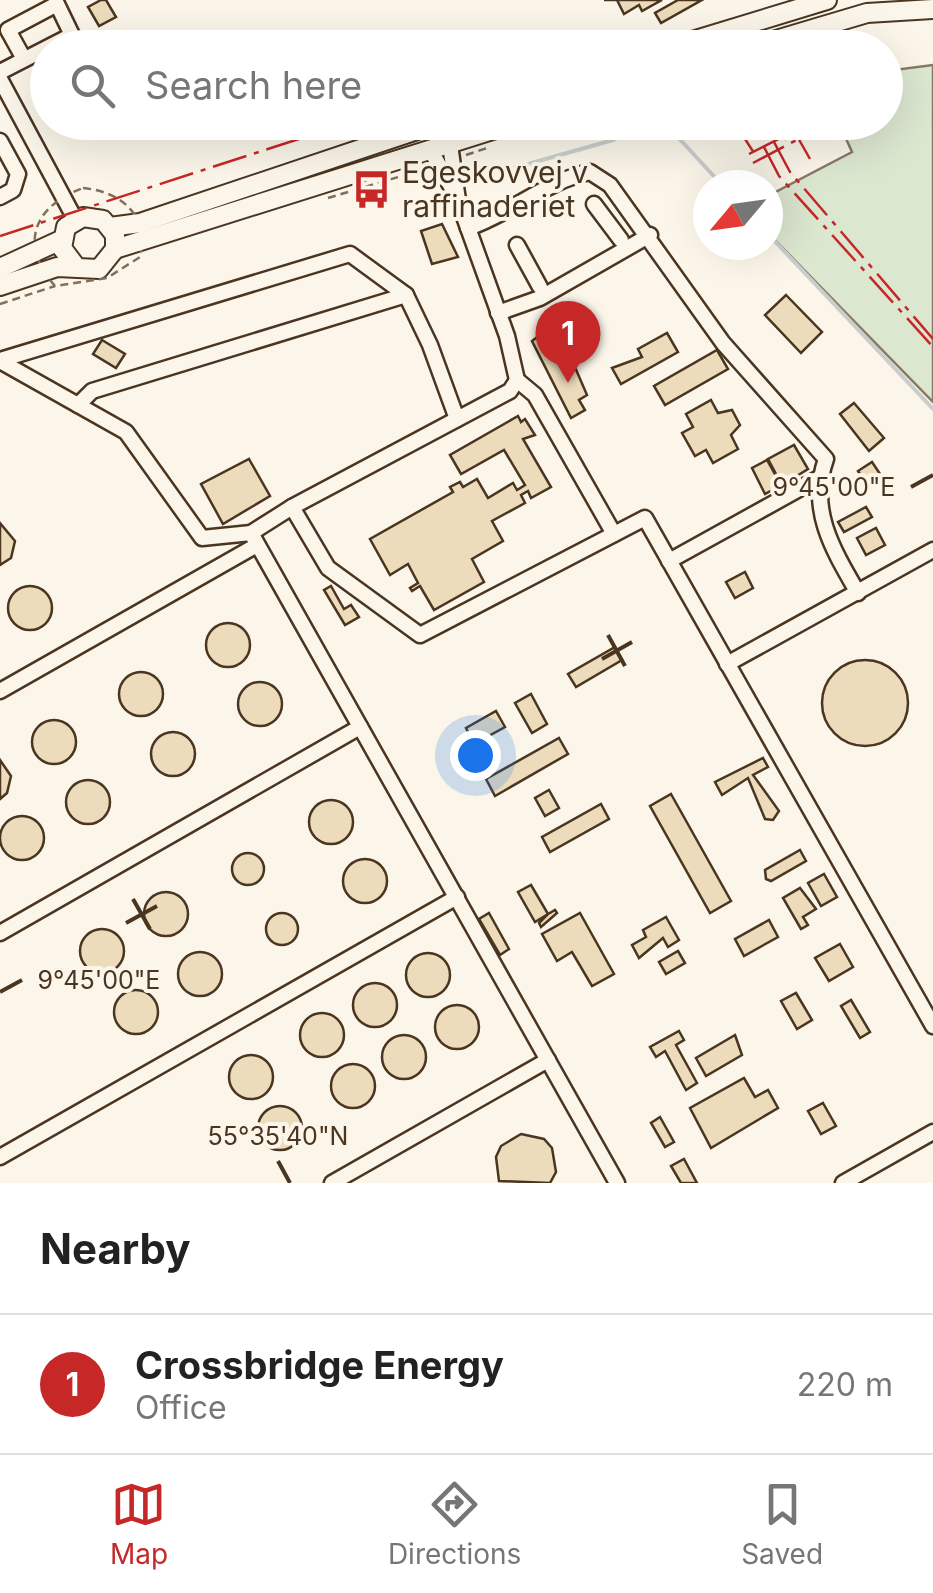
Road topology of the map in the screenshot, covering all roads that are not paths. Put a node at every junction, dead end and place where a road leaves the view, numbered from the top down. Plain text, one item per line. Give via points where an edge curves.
1 (827, 0) edge
2 (933, 9) edge
3 (4, 27) edge
4 (70, 30) edge
5 (728, 30) edge
6 (810, 30) edge
7 (30, 57) edge
8 (24, 60) junction
9 (0, 76) edge
10 (30, 133) edge
11 (34, 140) edge
12 (391, 140) edge
13 (465, 140) edge
14 (0, 141) edge
15 (450, 145) junction
16 (431, 151) junction
17 (0, 198) edge
18 (458, 200) junction
19 (594, 204) dead end
20 (76, 220) junction
21 (110, 227) junction
22 (468, 228) junction
23 (142, 231) junction
24 (650, 235) junction
25 (60, 240) junction
26 (621, 240) dead end
27 (516, 245) dead end
28 (115, 249) junction
29 (38, 262) junction
30 (0, 268) edge
31 (76, 268) junction
32 (0, 286) edge
33 (540, 288) dead end
34 (406, 295) junction
35 (498, 313) junction
36 (0, 360) edge
37 (514, 386) junction
38 (78, 405) junction
39 (457, 419) junction
40 (820, 478) junction
41 (292, 507) junction
42 (614, 534) junction
43 (254, 539) junction
44 (933, 550) edge
45 (669, 561) junction
46 (858, 593) junction
47 (727, 664) junction
48 (0, 691) edge
49 (360, 727) junction
50 (456, 897) junction
51 (0, 933) edge
52 (933, 1026) edge
53 (548, 1060) junction
54 (933, 1132) edge
55 (0, 1157) edge
56 (332, 1183) edge
57 (618, 1183) edge
58 (843, 1183) edge

1 - 5 main road
2 - 6 main road via 868,13
3 - 4 street via 57,4
3 - 8 street
7 - 8 street
8 - 9 street
9 - 10 street
11 - 20 street
12 - 23 main road
13 - 15 main road
14 - 17 street via 18,174 13,190
15 - 16 main road
15 - 18 street
16 - 18 street
16 - 23 main road
18 - 22 street
19 - 26 street
20 - 21 main road via 90,216
20 - 25 main road
21 - 23 main road
21 - 28 main road
22 - 24 street via 590,172 610,185
22 - 35 street
23 - 28 main road
24 - 35 street via 540,298
24 - 40 street via 723,343 826,459
25 - 29 main road
25 - 31 main road
27 - 33 street
28 - 31 main road via 99,269
29 - 30 main road
29 - 31 main road
29 - 32 main road
34 - 36 street via 350,254
34 - 38 street via 92,392
34 - 39 street
35 - 37 street
36 - 38 street
37 - 39 street
37 - 42 street via 535,395
38 - 43 street via 126,432 202,538
39 - 41 street
40 - 45 street
40 - 46 street via 824,534
41 - 42 street via 328,568 420,635
41 - 43 street
42 - 45 street via 644,518
43 - 48 street
43 - 49 street
44 - 46 street
45 - 47 street
46 - 47 street
47 - 52 street
49 - 50 street
49 - 51 street
50 - 53 street
50 - 55 street
53 - 56 street
53 - 57 street
54 - 58 street

